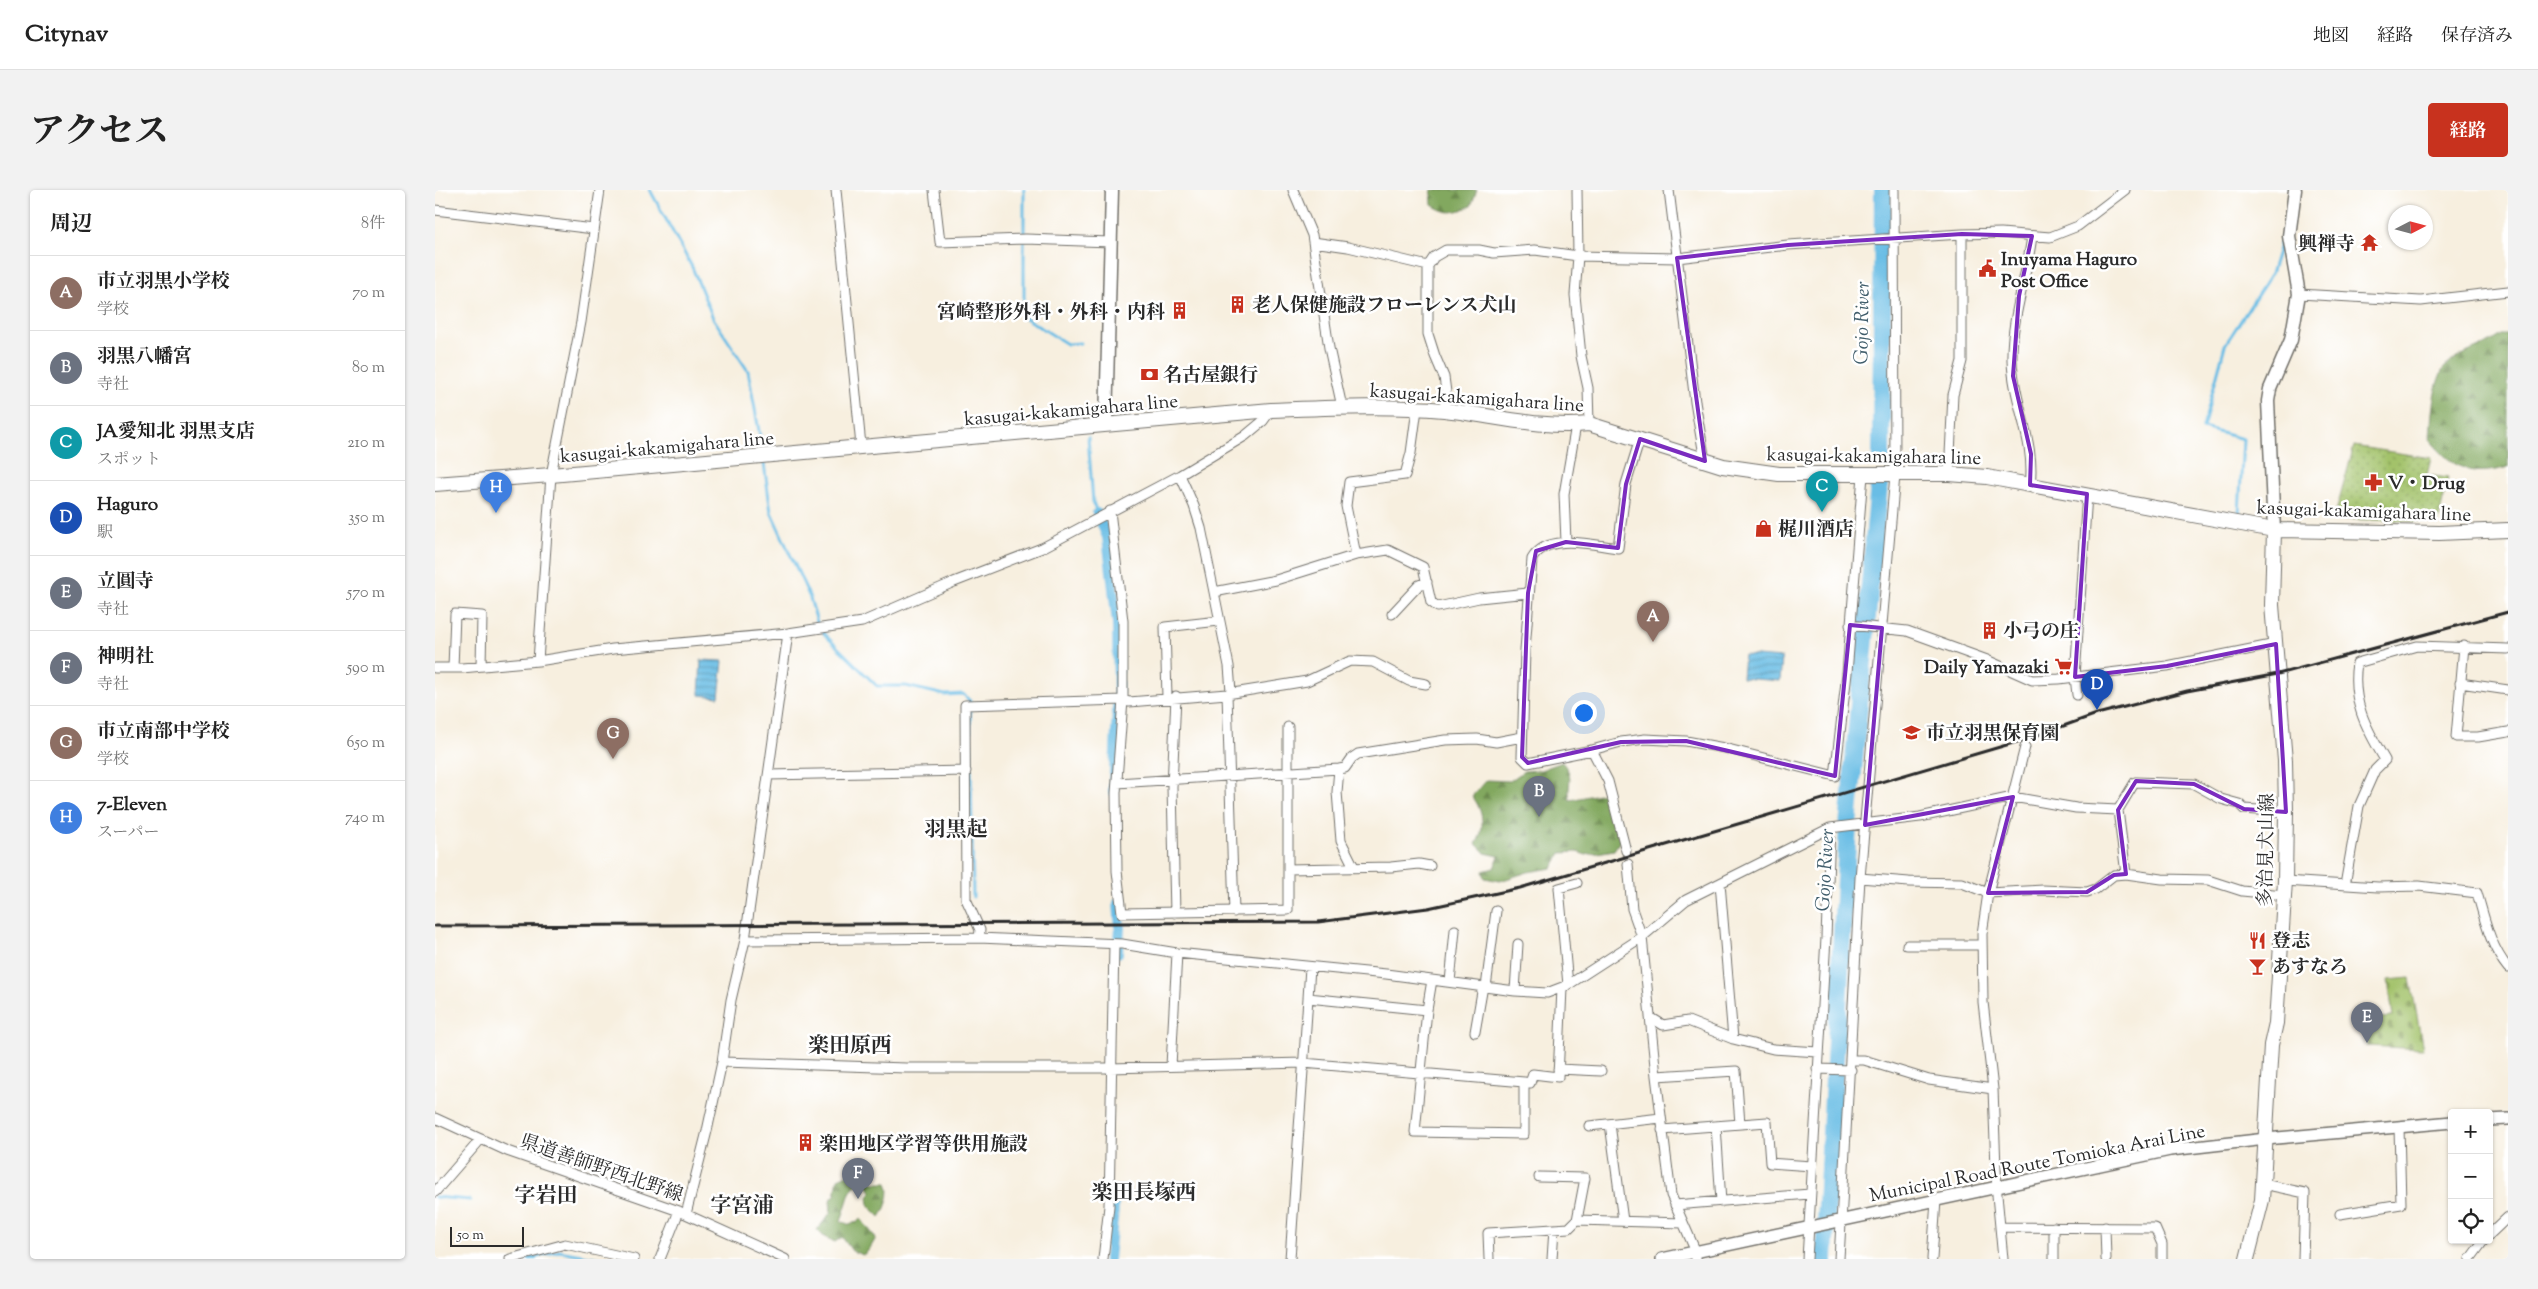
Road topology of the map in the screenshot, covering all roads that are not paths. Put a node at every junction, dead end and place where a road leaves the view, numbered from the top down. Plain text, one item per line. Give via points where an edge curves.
1 (600, 190) edge
2 (836, 190) edge
3 (934, 190) edge
4 (1112, 190) edge
5 (1293, 190) edge
6 (1577, 190) edge
7 (1669, 190) edge
8 (1894, 190) edge
9 (2125, 190) edge
10 (2295, 190) edge
11 (435, 210) edge
12 (594, 229) junction
13 (1962, 234) junction
14 (2032, 236) junction
15 (1894, 239) junction
16 (1110, 242) junction
17 (1313, 242) junction
18 (1578, 256) junction
19 (1677, 258) junction
20 (1428, 266) junction
21 (2508, 291) edge
22 (2299, 294) junction
23 (1342, 407) junction
24 (1417, 409) junction
25 (1271, 410) junction
26 (1444, 410) junction
27 (1106, 424) junction
28 (1582, 424) junction
29 (1641, 439) junction
30 (861, 446) junction
31 (1705, 461) junction
32 (1949, 474) junction
33 (1180, 475) junction
34 (1895, 475) junction
35 (551, 476) junction
36 (1863, 476) junction
37 (435, 484) edge
38 (2030, 485) junction
39 (2087, 494) junction
40 (1110, 511) junction
41 (2274, 530) junction
42 (2508, 530) edge
43 (1566, 542) junction
44 (1356, 556) junction
45 (1427, 582) junction
46 (1214, 592) junction
47 (1528, 593) junction
48 (1392, 614) dead end
49 (1219, 620) junction
50 (1850, 625) junction
51 (1880, 628) junction
52 (788, 633) junction
53 (2276, 644) junction
54 (2464, 646) junction
55 (2508, 650) edge
56 (538, 660) junction
57 (481, 666) junction
58 (435, 668) edge
59 (453, 668) junction
60 (2075, 677) junction
61 (2460, 683) junction
62 (1426, 684) dead end
63 (2508, 690) edge
64 (1229, 693) junction
65 (2077, 695) dead end
66 (1177, 696) junction
67 (1167, 697) junction
68 (1123, 700) junction
69 (1288, 727) dead end
70 (2508, 732) edge
71 (1522, 737) junction
72 (2025, 747) dead end
73 (1592, 750) junction
74 (1339, 769) junction
75 (966, 771) junction
76 (1289, 774) junction
77 (769, 775) junction
78 (1231, 777) junction
79 (1173, 780) junction
80 (1117, 783) junction
81 (2013, 797) junction
82 (2118, 810) junction
83 (2286, 812) junction
84 (1863, 825) junction
85 (1832, 828) junction
86 (1625, 851) dead end
87 (1628, 864) dead end
88 (1430, 866) dead end
89 (1354, 867) junction
90 (1288, 869) junction
91 (2127, 874) junction
92 (1861, 878) junction
93 (1577, 883) dead end
94 (1720, 883) junction
95 (2345, 885) junction
96 (2284, 888) junction
97 (1989, 893) junction
98 (1496, 910) dead end
99 (1234, 912) junction
100 (1175, 913) junction
101 (1455, 930) dead end
102 (1642, 937) junction
103 (979, 938) junction
104 (745, 940) junction
105 (1118, 944) junction
106 (1518, 944) dead end
107 (1907, 945) dead end
108 (1982, 945) junction
109 (1177, 952) junction
110 (1310, 967) junction
111 (2508, 968) edge
112 (1432, 980) junction
113 (1450, 982) junction
114 (1485, 987) junction
115 (1565, 987) junction
116 (1515, 992) junction
117 (1308, 998) junction
118 (1427, 1010) junction
119 (1650, 1017) junction
120 (1475, 1032) dead end
121 (1733, 1039) junction
122 (1818, 1052) junction
123 (1851, 1060) junction
124 (722, 1062) junction
125 (1303, 1063) junction
126 (1171, 1066) junction
127 (1115, 1067) junction
128 (1558, 1069) junction
129 (1817, 1069) junction
130 (1851, 1070) junction
131 (1601, 1071) dead end
132 (1421, 1073) junction
133 (1656, 1076) junction
134 (1524, 1082) junction
135 (1993, 1089) junction
136 (435, 1118) edge
137 (1661, 1118) junction
138 (2508, 1119) edge
139 (2493, 1120) edge
140 (2448, 1122) edge
141 (1610, 1124) junction
142 (1740, 1124) junction
143 (1589, 1126) dead end
144 (1716, 1126) junction
145 (2399, 1127) junction
146 (1662, 1130) junction
147 (481, 1139) junction
148 (2266, 1139) junction
149 (1811, 1166) junction
150 (1539, 1177) dead end
151 (2263, 1184) junction
152 (1997, 1187) junction
153 (435, 1192) edge
154 (1810, 1194) junction
155 (1936, 1200) junction
156 (1721, 1202) junction
157 (1675, 1205) junction
158 (683, 1213) junction
159 (2340, 1214) dead end
160 (2508, 1217) edge
161 (1577, 1220) junction
162 (1842, 1220) junction
163 (1623, 1221) junction
164 (1683, 1222) junction
165 (1808, 1227) junction
166 (2000, 1227) junction
167 (2054, 1227) junction
168 (2105, 1227) junction
169 (1554, 1229) junction
170 (2493, 1231) edge
171 (2481, 1244) edge
172 (1696, 1255) edge
173 (510, 1259) edge
174 (634, 1259) edge
175 (660, 1259) edge
176 (785, 1259) edge
177 (1103, 1259) edge
178 (1290, 1259) edge
179 (1489, 1259) edge
180 (1552, 1259) edge
181 (1662, 1259) edge
182 (1807, 1259) edge
183 (1839, 1259) edge
184 (1933, 1259) edge
185 (2003, 1259) edge
186 (2054, 1259) edge
187 (2106, 1259) edge
188 (2162, 1259) edge
189 (2247, 1259) edge
190 (2303, 1259) edge
191 (2470, 1259) edge

1 - 12 street
2 - 30 street
3 - 16 street via 940,242 1023,239
4 - 16 main road
5 - 17 street
6 - 18 street
7 - 19 street
8 - 15 street
9 - 14 street via 2066,232 2042,238
10 - 22 main road via 2289,236
11 - 12 street
12 - 35 street via 581,322
13 - 14 street
13 - 15 street
13 - 32 street via 1962,360 1953,395
14 - 38 street via 2019,292 2012,358 2032,465
15 - 19 street via 1788,245
15 - 34 street
16 - 27 main road
17 - 20 street
17 - 23 street via 1329,348
18 - 19 street
18 - 20 street via 1535,250 1494,253 1446,250 1434,257
18 - 28 street via 1575,295 1581,356 1588,388
19 - 31 street
20 - 26 street via 1428,334 1444,377
21 - 22 street via 2421,301
22 - 41 main road via 2291,340 2268,401
23 - 24 main road, kasugai-kakamigahara line
23 - 25 main road, kasugai-kakamigahara line
24 - 26 main road, kasugai-kakamigahara line
24 - 44 street via 1405,474 1349,482 1346,506
25 - 27 main road, kasugai-kakamigahara line
25 - 33 street via 1255,429
26 - 28 main road, kasugai-kakamigahara line
27 - 30 main road, kasugai-kakamigahara line
28 - 29 main road, kasugai-kakamigahara line
28 - 43 street via 1565,494
29 - 31 main road, kasugai-kakamigahara line
29 - 43 street via 1626,484 1618,548
30 - 35 main road, kasugai-kakamigahara line
31 - 36 main road, kasugai-kakamigahara line via 1779,474
32 - 34 main road, kasugai-kakamigahara line
32 - 38 main road, kasugai-kakamigahara line
33 - 40 street
33 - 46 street via 1195,506
34 - 36 main road, kasugai-kakamigahara line
34 - 51 street
35 - 37 main road, kasugai-kakamigahara line
35 - 56 street
36 - 50 street
38 - 39 main road, kasugai-kakamigahara line
39 - 41 main road, kasugai-kakamigahara line
39 - 60 street
40 - 52 street via 1042,548 862,622
40 - 68 street via 1123,621
41 - 42 main road, kasugai-kakamigahara line via 2439,533
41 - 53 main road, 多治見犬山線 via 2272,605
43 - 47 street via 1536,551 1532,558
44 - 45 street via 1388,550 1423,567
44 - 46 street via 1276,580
45 - 47 street via 1431,602 1438,607 1479,598
45 - 48 street via 1419,585
46 - 49 street
47 - 71 street
49 - 64 street
49 - 67 street via 1165,627
50 - 51 street
50 - 73 street via 1835,776 1686,741 1645,739
51 - 60 street via 1907,631 1937,640 2032,680
51 - 84 street
52 - 56 street via 613,649
52 - 77 street
53 - 60 street via 2167,666
53 - 83 main road, 多治見犬山線
54 - 55 street
54 - 61 street
54 - 95 street via 2417,646 2357,663 2354,679 2359,707 2385,760 2375,770 2359,806
56 - 57 street
57 - 59 street
57 - 59 street via 482,616 455,614
58 - 59 street
60 - 65 street
61 - 63 street
61 - 70 street via 2455,737
62 - 64 street via 1409,681 1373,662 1351,661 1307,681
64 - 66 street
64 - 78 street
66 - 67 street
66 - 79 street
67 - 68 street
68 - 75 street via 970,705
68 - 80 street
69 - 76 street
71 - 73 street via 1522,757 1528,763
71 - 74 street via 1496,742 1445,740 1358,754 1345,768
72 - 81 street
73 - 86 street via 1608,781
74 - 76 street
74 - 89 street via 1337,792 1341,841
75 - 77 street
75 - 103 street via 966,899 980,930
76 - 78 street
76 - 90 street
77 - 104 street
78 - 79 street
78 - 99 street
79 - 80 street
79 - 100 street
80 - 100 street via 1117,871 1123,913
81 - 82 street via 2076,808
81 - 84 street via 1920,817
81 - 97 street
82 - 83 street via 2138,781 2195,784 2221,799 2239,804 2244,810
82 - 91 street
83 - 96 main road, 多治見犬山線
84 - 85 street
84 - 92 street
85 - 94 street
85 - 122 street
87 - 102 street via 1632,909
88 - 89 street
89 - 90 street
90 - 99 street via 1288,910
91 - 96 street via 2208,880 2242,891
91 - 97 street via 2114,875 2096,890 2087,892
92 - 97 street via 1962,883
92 - 123 street
93 - 115 street via 1559,888
94 - 102 street via 1686,900
94 - 121 street
95 - 96 street
95 - 111 street via 2419,886 2477,893 2496,953
96 - 148 main road, 多治見犬山線
97 - 108 street
98 - 114 street
99 - 100 street
101 - 113 street
102 - 115 street
102 - 119 street
103 - 104 street
103 - 105 street
104 - 124 street via 731,1000
105 - 109 street
105 - 127 street
106 - 116 street
107 - 108 street
108 - 135 street via 1983,1002
109 - 110 street
109 - 126 street
110 - 112 street
110 - 117 street
112 - 113 street
112 - 118 street
113 - 114 street
114 - 116 street
114 - 120 street
115 - 116 street via 1537,994
115 - 128 street
117 - 118 street
117 - 125 street
118 - 132 street
119 - 121 street via 1663,1024 1688,1021
119 - 133 street
121 - 122 street via 1773,1049
122 - 129 street
123 - 130 street
123 - 135 street via 1864,1060 1929,1080
124 - 127 street via 906,1068
124 - 158 street
125 - 126 street
125 - 132 street
125 - 178 street
126 - 127 street
127 - 177 street via 1109,1206
128 - 131 street
128 - 134 street via 1558,1077 1533,1074 1530,1083
129 - 130 street
129 - 149 street
130 - 162 street
132 - 134 street
132 - 134 street via 1415,1132 1524,1134
133 - 137 street
133 - 142 street via 1736,1071
135 - 152 street
136 - 147 street, 県道善師野西北野線
137 - 141 street
137 - 146 street
138 - 139 street
140 - 145 street, Municipal Road Route Tomioka Arai Line
141 - 143 street
141 - 163 street
142 - 144 street
142 - 149 street via 1767,1122 1770,1163
144 - 146 street
144 - 156 street
145 - 148 street, Municipal Road Route Tomioka Arai Line
145 - 159 street via 2401,1204
146 - 157 street
147 - 153 street
147 - 158 street, 県道善師野西北野線
148 - 151 main road, 多治見犬山線
148 - 152 street, Municipal Road Route Tomioka Arai Line via 2170,1150
149 - 154 street
150 - 161 street via 1585,1178
151 - 189 main road, 多治見犬山線
151 - 190 street via 2305,1193
152 - 155 street, Municipal Road Route Tomioka Arai Line
152 - 166 street
154 - 156 street
154 - 165 street
155 - 162 street, Municipal Road Route Tomioka Arai Line
155 - 184 street
156 - 157 street
157 - 164 street
158 - 175 street
158 - 176 street, 県道善師野西北野線
160 - 170 street
161 - 163 street
161 - 169 street via 1569,1228
162 - 165 street, Municipal Road Route Tomioka Arai Line
162 - 183 street
163 - 164 street
164 - 172 street
165 - 172 street, Municipal Road Route Tomioka Arai Line
165 - 182 street
166 - 167 street
166 - 185 street
167 - 168 street
167 - 186 street
168 - 187 street
168 - 188 street via 2155,1228 2162,1244
169 - 179 street via 1488,1233
169 - 180 street
171 - 191 street
172 - 181 street, Municipal Road Route Tomioka Arai Line
173 - 174 street via 565,1244

